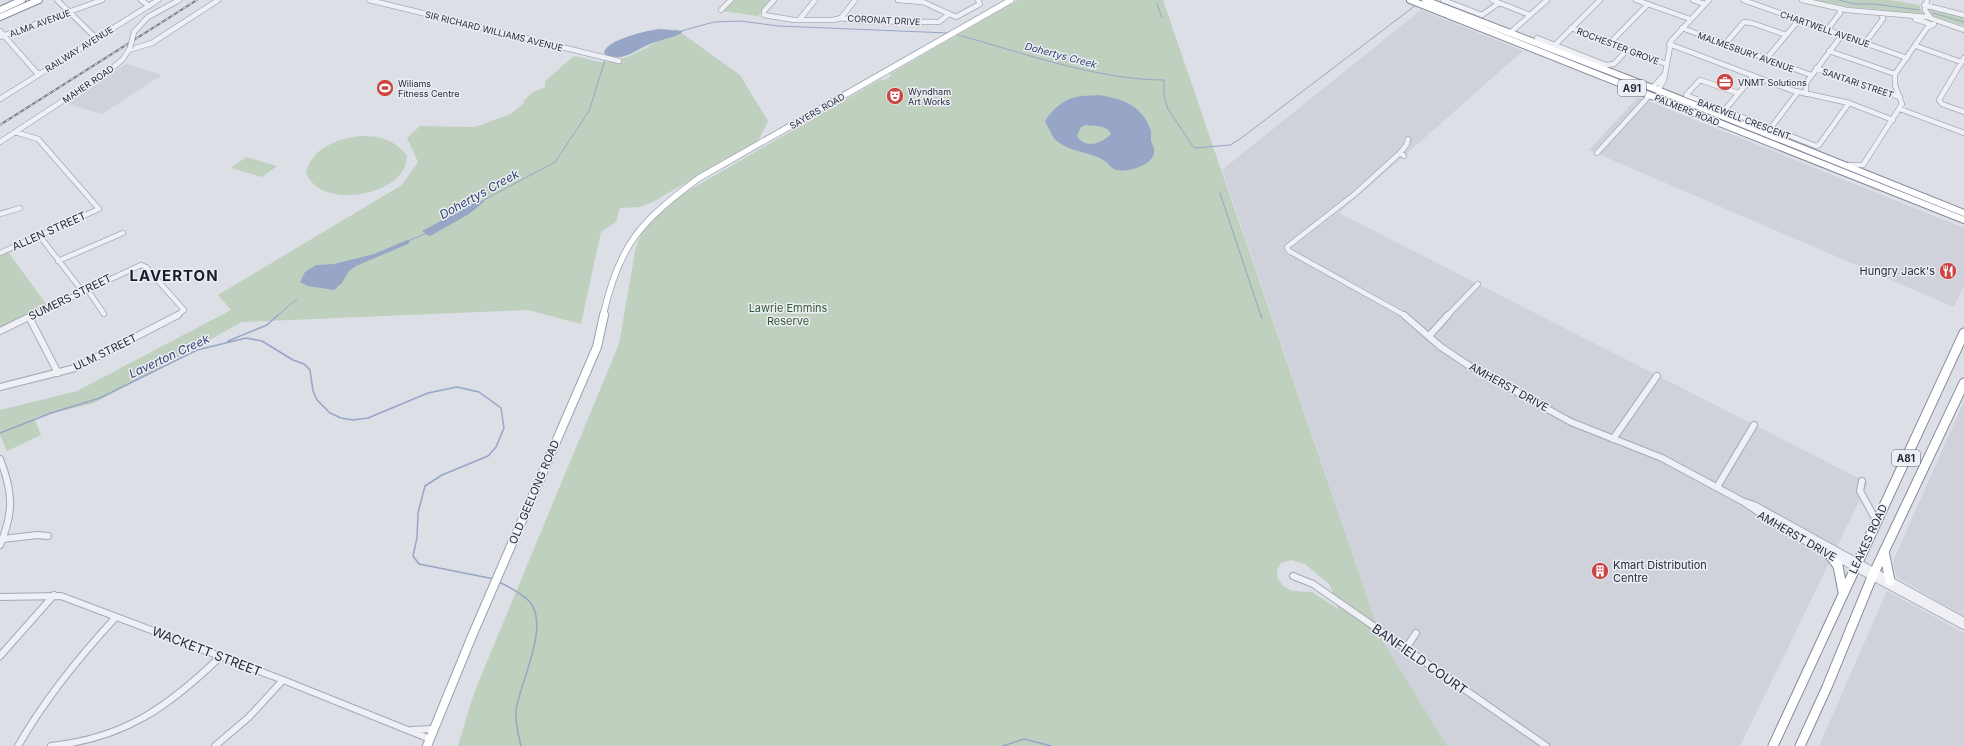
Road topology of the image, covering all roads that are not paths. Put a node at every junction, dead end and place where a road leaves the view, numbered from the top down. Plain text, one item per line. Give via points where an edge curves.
1 (16, 0) edge
2 (22, 0) edge
3 (34, 0) edge
4 (39, 0) edge
5 (57, 0) edge
6 (102, 0) edge
7 (141, 0) edge
8 (158, 0) edge
9 (179, 0) edge
10 (369, 0) edge
11 (723, 0) edge
12 (773, 0) edge
13 (815, 0) edge
14 (855, 0) edge
15 (898, 0) edge
16 (1011, 0) edge
17 (1410, 0) edge
18 (1425, 0) edge
19 (1443, 0) edge
20 (1492, 0) edge
21 (1547, 0) edge
22 (1600, 0) edge
23 (1636, 0) edge
24 (1693, 0) edge
25 (1709, 0) edge
26 (1743, 0) edge
27 (1802, 0) edge
28 (1927, 0) edge
29 (216, 1) edge
30 (730, 1) edge
31 (979, 1) edge
32 (1499, 3) junction
33 (1648, 4) junction
34 (1704, 4) junction
35 (1924, 5) junction
36 (149, 6) junction
37 (1436, 7) junction
38 (1840, 8) junction
39 (0, 9) edge
40 (721, 10) dead end
41 (69, 12) junction
42 (949, 14) junction
43 (1881, 14) junction
44 (1530, 15) junction
45 (1964, 15) edge
46 (0, 16) edge
47 (841, 18) junction
48 (1690, 19) junction
49 (1924, 19) junction
50 (799, 20) junction
51 (1799, 20) junction
52 (1933, 22) junction
53 (1571, 28) junction
54 (1682, 28) junction
55 (1927, 28) junction
56 (0, 30) edge
57 (1827, 30) junction
58 (1964, 30) edge
59 (1510, 33) junction
60 (1786, 34) junction
61 (1842, 35) junction
62 (2, 36) edge
63 (1537, 38) dead end
64 (97, 39) junction
65 (1610, 43) junction
66 (1865, 43) junction
67 (1556, 44) junction
68 (1669, 44) junction
69 (1725, 44) junction
70 (1916, 46) junction
71 (131, 48) junction
72 (1627, 50) junction
73 (1829, 51) junction
74 (1907, 58) junction
75 (1766, 59) junction
76 (1963, 60) edge
77 (619, 61) dead end
78 (1666, 64) junction
79 (1816, 68) junction
80 (1958, 68) junction
81 (1964, 70) edge
82 (40, 74) junction
83 (1895, 74) junction
84 (1811, 75) junction
85 (1753, 76) junction
86 (1655, 89) junction
87 (1798, 92) junction
88 (1738, 93) junction
89 (1806, 94) junction
90 (1650, 95) junction
91 (1900, 96) junction
92 (0, 99) edge
93 (1849, 103) junction
94 (1900, 109) junction
95 (1724, 111) junction
96 (1964, 112) edge
97 (1893, 120) junction
98 (1770, 129) junction
99 (15, 132) junction
100 (1964, 132) edge
101 (1408, 139) dead end
102 (0, 142) edge
103 (1597, 153) dead end
104 (1845, 165) junction
105 (1863, 165) junction
106 (1872, 176) junction
107 (20, 208) dead end
108 (1962, 212) edge
109 (0, 214) edge
110 (1964, 220) edge
111 (123, 233) dead end
112 (39, 235) junction
113 (635, 237) joint
114 (0, 253) edge
115 (58, 261) junction
116 (1478, 284) dead end
117 (85, 291) junction
118 (183, 312) joint
119 (104, 314) dead end
120 (29, 317) junction
121 (0, 331) edge
122 (1964, 332) edge
123 (1429, 336) junction
124 (58, 373) junction
125 (1657, 376) dead end
126 (1964, 382) edge
127 (0, 387) edge
128 (1754, 426) dead end
129 (1613, 439) junction
130 (0, 459) edge
131 (1862, 480) dead end
132 (1717, 487) junction
133 (1742, 501) junction
134 (1877, 522) junction
135 (48, 536) dead end
136 (1, 542) edge
137 (1884, 551) junction
138 (1830, 555) junction
139 (1856, 566) junction
140 (1873, 575) junction
141 (1293, 576) dead end
142 (1890, 581) junction
143 (1843, 592) junction
144 (54, 595) junction
145 (0, 597) edge
146 (116, 617) junction
147 (1964, 621) edge
148 (1964, 626) edge
149 (1416, 634) dead end
150 (1406, 648) junction
151 (0, 656) edge
152 (220, 657) junction
153 (283, 680) junction
154 (433, 729) junction
155 (409, 730) junction
156 (428, 742) edge
157 (18, 746) edge
158 (51, 746) edge
159 (215, 746) edge
160 (1546, 746) edge
161 (1773, 746) edge
162 (1800, 746) edge

1 - 39 highway
2 - 39 highway
3 - 46 highway
4 - 46 highway
5 - 41 street
6 - 41 street, ALMA AVENUE
7 - 36 street
8 - 36 street, RAILWAY AVENUE
9 - 71 street, MAHER ROAD, bridge via 150,15 140,24 134,32
10 - 77 street, SIR RICHARD WILLIAMS AVENUE
11 - 30 street
12 - 50 street, CORONAT DRIVE via 764,15
13 - 50 street
14 - 47 street
15 - 42 street via 923,2
16 - 113 main road, SAYERS ROAD via 699,178 672,197
17 - 37 highway, PALMERS ROAD / A91
18 - 37 highway, PALMERS ROAD / A91
19 - 32 street via 1482,15
20 - 32 street
21 - 44 street
22 - 53 street
23 - 33 street
24 - 34 street
25 - 34 street
26 - 51 street, CHARTWELL AVENUE
27 - 38 street
28 - 35 street
29 - 71 street via 148,45
30 - 40 street
31 - 42 street, CORONAT DRIVE via 958,16
32 - 44 street
33 - 48 street
33 - 65 street
34 - 48 street
35 - 45 street
35 - 49 street
36 - 64 street, RAILWAY AVENUE
37 - 59 highway, PALMERS ROAD / A91
37 - 90 highway, PALMERS ROAD / A91
38 - 43 street
38 - 57 street via 1840,13
41 - 62 street, ALMA AVENUE
41 - 64 street
42 - 47 street, CORONAT DRIVE via 935,22 860,21
43 - 49 street
43 - 66 street via 1883,19
44 - 59 street
47 - 50 street, CORONAT DRIVE
48 - 54 street
49 - 52 street
49 - 52 street
49 - 55 street
51 - 57 street, CHARTWELL AVENUE
51 - 60 street
52 - 55 street
52 - 58 street
53 - 65 street, ROCHESTER GROVE
53 - 67 street
54 - 68 street
54 - 69 street, MALMESBURY AVENUE
55 - 70 street
56 - 62 street
57 - 61 street, CHARTWELL AVENUE
59 - 86 highway, PALMERS ROAD / A91
60 - 69 street via 1744,22
60 - 75 street
61 - 66 street, CHARTWELL AVENUE
61 - 73 street
62 - 82 street
63 - 67 street
64 - 82 street, RAILWAY AVENUE
65 - 72 street, ROCHESTER GROVE
66 - 74 street, CHARTWELL AVENUE
67 - 72 street via 1609,65 1614,64
68 - 78 street
68 - 85 street
69 - 75 street, MALMESBURY AVENUE
70 - 74 street
70 - 76 street
71 - 99 street, MAHER ROAD via 111,69
72 - 78 street, ROCHESTER GROVE
73 - 79 street
73 - 83 street
74 - 83 street
75 - 84 street, MALMESBURY AVENUE
76 - 80 street
78 - 86 street via 1664,80
79 - 84 street
79 - 91 street, SANTARI STREET
80 - 81 street
80 - 96 street via 1939,100
82 - 92 street, RAILWAY AVENUE
83 - 91 street via 1895,85
84 - 89 street via 1805,87
85 - 87 street
85 - 88 street
86 - 90 highway
86 - 104 highway, PALMERS ROAD / A91
87 - 89 street
87 - 98 street
88 - 95 street
88 - 95 street, BAKEWELL CRESCENT via 1700,80 1687,93 1686,96 1690,98
89 - 93 street
90 - 103 street
90 - 110 highway, PALMERS ROAD / A91
91 - 94 street
93 - 97 street
93 - 98 street, BAKEWELL CRESCENT via 1816,146
94 - 97 street
94 - 100 street
95 - 98 street, BAKEWELL CRESCENT
97 - 105 street
99 - 102 street, MAHER ROAD
99 - 112 street, ALLEN STREET via 38,139 98,209
101 - 123 street, AMHERST DRIVE via 1402,155 1358,194 1287,247 1289,252 1405,316
104 - 105 street
104 - 106 highway, PALMERS ROAD / A91
105 - 106 street via 1864,171
106 - 108 highway, PALMERS ROAD / A91
107 - 109 street
111 - 115 street
112 - 114 street, ALLEN STREET
112 - 115 street
113 - 154 main road, OLD GEELONG ROAD via 620,261 606,301 597,347
115 - 117 street
116 - 123 street
117 - 118 street, SUMERS STREET via 141,265 146,267 183,308
117 - 119 street
117 - 120 street, SUMERS STREET
118 - 124 street, ULM STREET via 75,368
120 - 121 street, SUMERS STREET
120 - 124 street
122 - 134 highway, LEAKES ROAD / A81
123 - 129 street, AMHERST DRIVE via 1468,365 1571,422
124 - 127 street, ULM STREET
125 - 129 street
126 - 137 highway, LEAKES ROAD / A81
128 - 132 street
129 - 132 street, AMHERST DRIVE via 1662,458
130 - 136 street via 10,485 12,500 10,516
131 - 134 street via 1860,491
132 - 133 street, AMHERST DRIVE
133 - 138 street, AMHERST DRIVE via 1751,509
133 - 139 street, AMHERST DRIVE via 1754,505
134 - 139 highway, LEAKES ROAD / A81
135 - 136 street via 37,535
137 - 140 highway, LEAKES ROAD / A81
137 - 142 highway
138 - 139 street, AMHERST DRIVE
138 - 143 highway via 1838,566
139 - 140 street
139 - 143 highway, LEAKES ROAD / A81
140 - 142 street
140 - 148 street
140 - 162 highway, LEAKES ROAD / A81 via 1828,686
141 - 150 street, BANFIELD COURT via 1313,584
142 - 147 street
143 - 161 highway, LEAKES ROAD / A81
144 - 145 street, WACKETT STREET
144 - 146 street, WACKETT STREET
144 - 151 street
146 - 152 street, WACKETT STREET
146 - 157 street via 55,688
149 - 150 street
150 - 160 street, BANFIELD COURT
152 - 153 street, WACKETT STREET
152 - 158 street via 187,689 140,720 93,739
153 - 155 street, WACKETT STREET
153 - 159 street via 249,717
154 - 155 street, WACKETT STREET
154 - 156 main road, OLD GEELONG ROAD
155 - 156 street, WACKETT STREET

